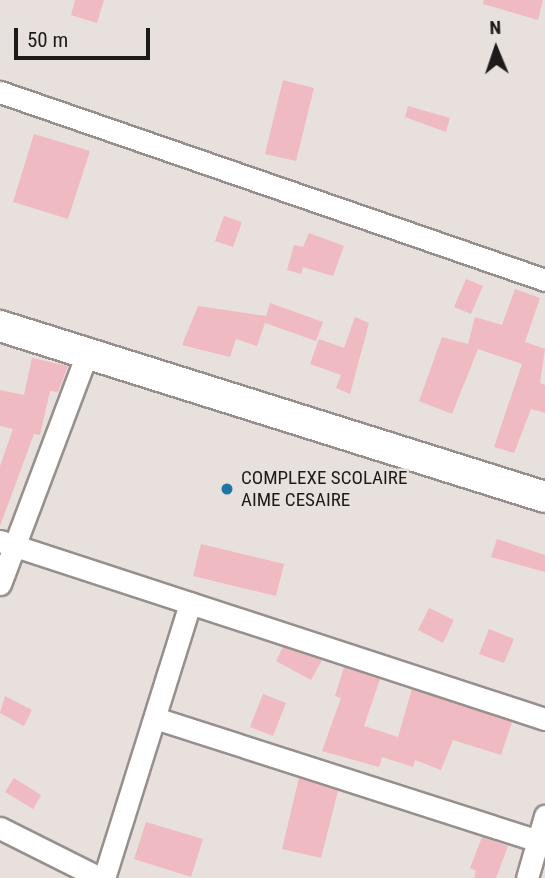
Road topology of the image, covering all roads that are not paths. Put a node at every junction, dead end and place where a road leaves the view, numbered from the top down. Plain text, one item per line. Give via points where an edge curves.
1 (0, 92) edge
2 (545, 279) edge
3 (0, 326) edge
4 (87, 354) junction
5 (545, 497) edge
6 (7, 543) edge
7 (0, 584) edge
8 (190, 603) junction
9 (155, 718) junction
10 (545, 719) edge
11 (545, 816) edge
12 (0, 828) edge
13 (537, 841) junction
14 (102, 878) edge
15 (527, 878) edge

1 - 2 street
3 - 4 main road
4 - 5 main road
4 - 6 street
6 - 7 street
6 - 8 street
8 - 9 street
8 - 10 street
9 - 13 street
9 - 14 street
11 - 13 street
12 - 14 street
13 - 15 street

